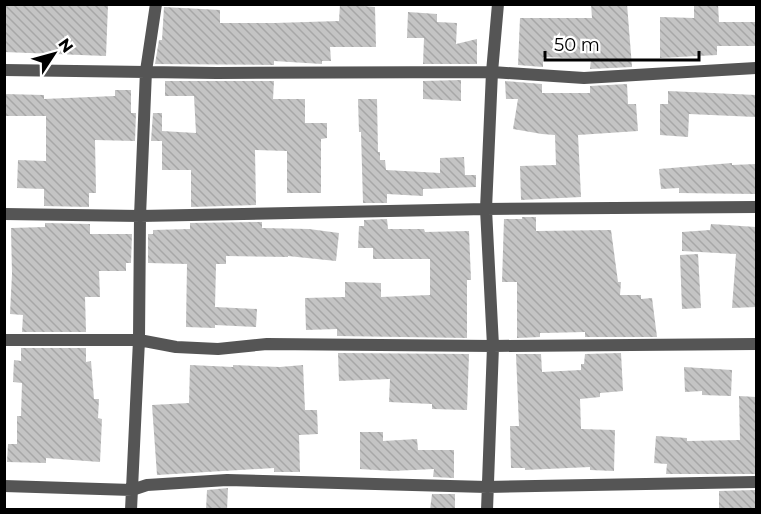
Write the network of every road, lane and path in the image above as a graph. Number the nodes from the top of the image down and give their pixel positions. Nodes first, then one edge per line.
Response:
1 (156, 4) edge
2 (498, 4) edge
3 (756, 68) edge
4 (4, 70) edge
5 (146, 71) junction
6 (492, 72) junction
7 (756, 207) edge
8 (486, 209) junction
9 (4, 214) edge
10 (140, 216) junction
11 (4, 340) edge
12 (140, 340) junction
13 (756, 344) edge
14 (492, 345) junction
15 (756, 482) edge
16 (4, 486) edge
17 (487, 487) junction
18 (132, 490) junction
19 (131, 510) edge
20 (487, 510) edge

1 - 5 street
2 - 6 street
3 - 6 street
4 - 5 street
5 - 6 street
5 - 10 street
6 - 8 street
7 - 8 street
8 - 10 street
8 - 14 street
9 - 10 street
10 - 12 street
11 - 12 street
12 - 14 street
12 - 18 street
13 - 14 street
14 - 17 street
15 - 17 street
16 - 18 street
17 - 18 street
17 - 20 street
18 - 19 street

